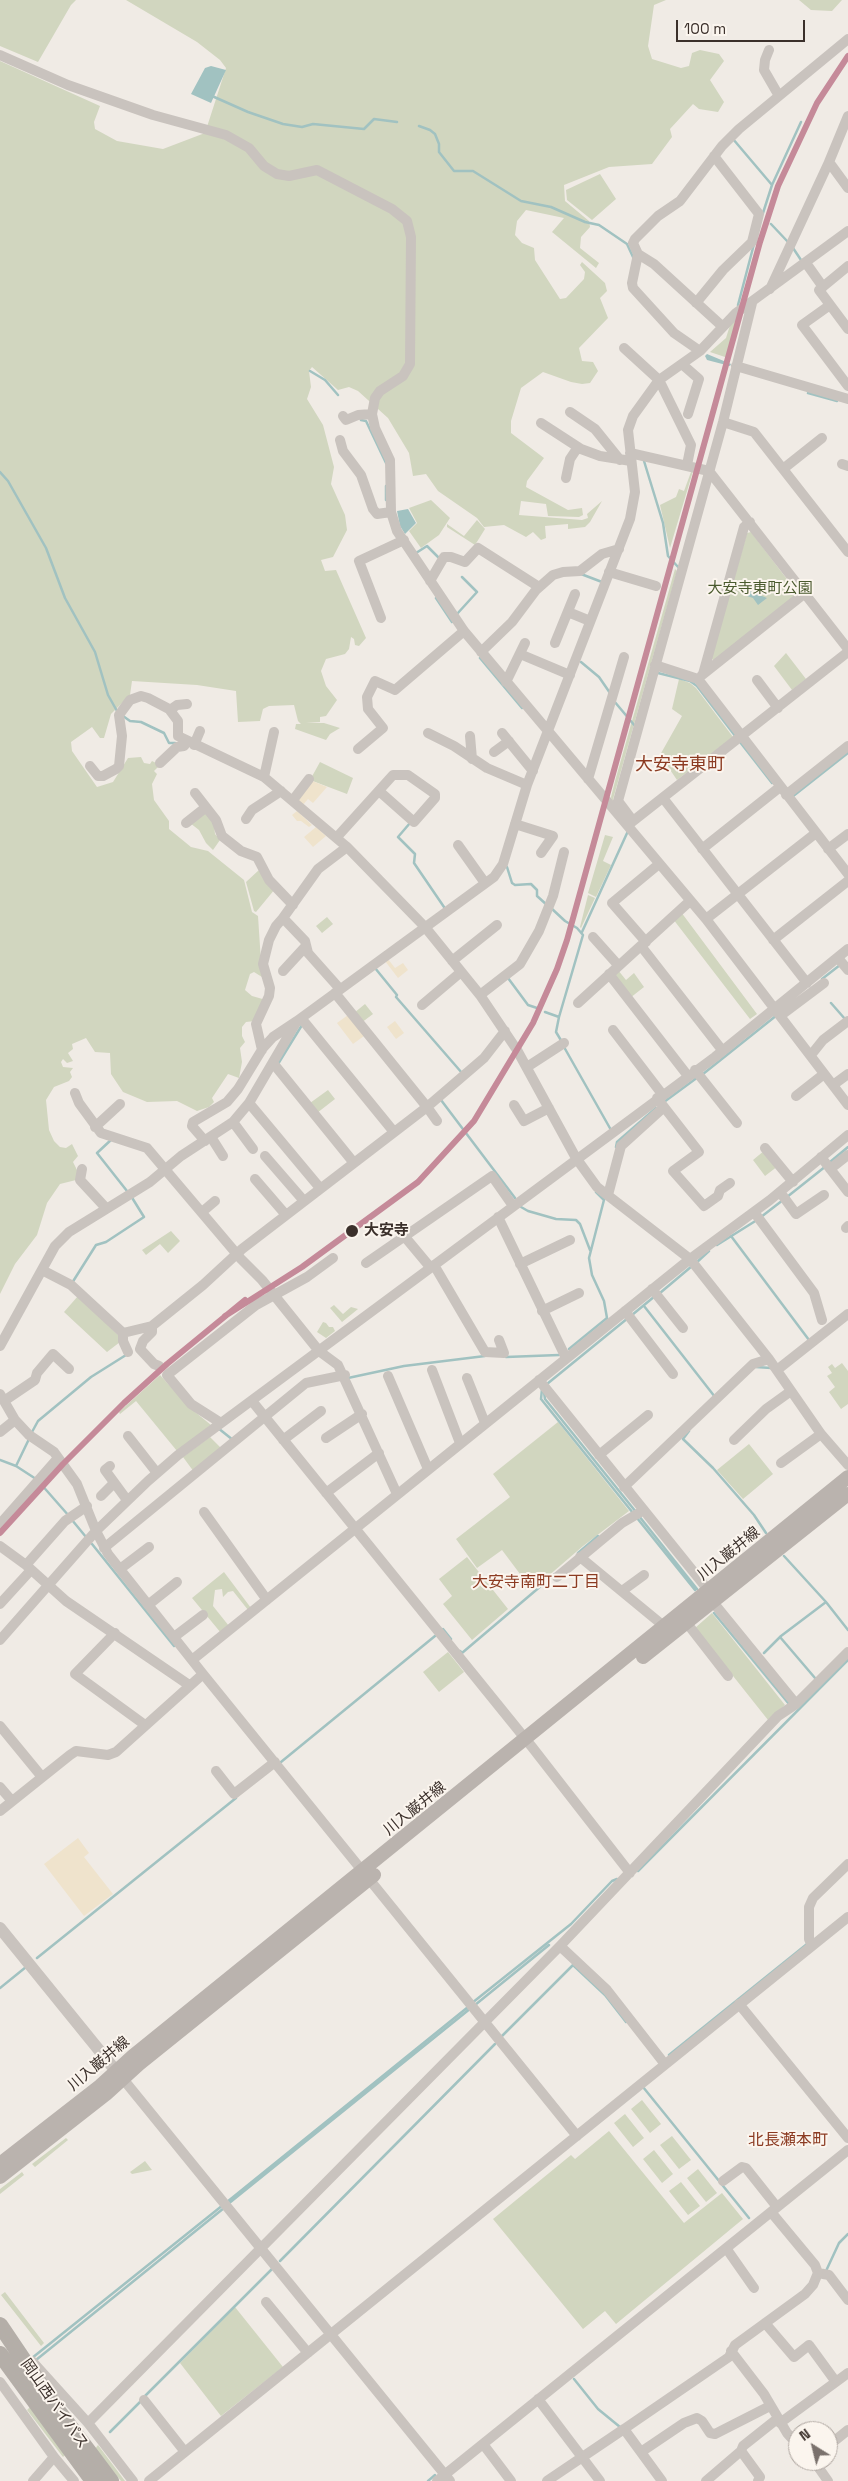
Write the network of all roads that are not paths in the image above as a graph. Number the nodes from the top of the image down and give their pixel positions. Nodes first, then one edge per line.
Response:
1 (848, 39) edge
2 (769, 50) dead end
3 (0, 55) edge
4 (780, 96) junction
5 (848, 116) edge
6 (714, 156) junction
7 (828, 162) junction
8 (848, 188) edge
9 (848, 231) edge
10 (638, 254) junction
11 (806, 263) junction
12 (848, 266) edge
13 (823, 287) junction
14 (770, 290) junction
15 (752, 302) junction
16 (696, 303) junction
17 (830, 305) junction
18 (723, 327) junction
19 (848, 329) edge
20 (624, 348) dead end
21 (700, 352) junction
22 (683, 364) junction
23 (736, 366) junction
24 (659, 380) junction
25 (848, 386) edge
26 (848, 399) edge
27 (570, 412) dead end
28 (372, 414) junction
29 (688, 414) dead end
30 (343, 416) dead end
31 (723, 422) junction
32 (541, 423) dead end
33 (822, 438) dead end
34 (340, 440) dead end
35 (578, 447) junction
36 (631, 457) junction
37 (620, 460) junction
38 (687, 466) junction
39 (783, 469) junction
40 (709, 470) junction
41 (566, 478) dead end
42 (391, 512) junction
43 (750, 522) junction
44 (404, 540) junction
45 (619, 549) junction
46 (848, 552) edge
47 (609, 572) junction
48 (430, 581) junction
49 (656, 586) dead end
50 (539, 587) junction
51 (805, 593) junction
52 (575, 594) dead end
53 (568, 612) junction
54 (381, 618) dead end
55 (590, 621) junction
56 (462, 632) junction
57 (526, 643) dead end
58 (555, 644) dead end
59 (848, 651) edge
60 (481, 652) junction
61 (520, 654) junction
62 (624, 657) dead end
63 (658, 666) junction
64 (570, 675) junction
65 (701, 676) junction
66 (757, 680) dead end
67 (506, 682) junction
68 (187, 704) dead end
69 (778, 708) junction
70 (170, 710) junction
71 (200, 731) dead end
72 (274, 732) dead end
73 (548, 732) junction
74 (428, 733) dead end
75 (470, 736) dead end
76 (739, 738) junction
77 (187, 744) junction
78 (848, 746) edge
79 (358, 749) dead end
80 (494, 752) dead end
81 (472, 759) junction
82 (160, 763) dead end
83 (90, 766) dead end
84 (533, 771) junction
85 (264, 778) junction
86 (588, 779) junction
87 (309, 780) dead end
88 (527, 785) junction
89 (279, 792) junction
90 (379, 792) junction
91 (195, 793) dead end
92 (783, 794) junction
93 (663, 798) junction
94 (293, 800) junction
95 (205, 808) junction
96 (246, 819) dead end
97 (186, 823) dead end
98 (630, 823) junction
99 (515, 824) junction
100 (848, 834) edge
101 (814, 835) junction
102 (337, 838) junction
103 (458, 845) dead end
104 (702, 848) junction
105 (344, 849) junction
106 (828, 849) junction
107 (564, 852) dead end
108 (541, 853) dead end
109 (658, 865) junction
110 (847, 879) edge
111 (485, 883) junction
112 (738, 894) junction
113 (689, 902) junction
114 (293, 905) junction
115 (284, 918) junction
116 (706, 919) junction
117 (498, 925) dead end
118 (423, 929) junction
119 (593, 937) dead end
120 (773, 940) junction
121 (643, 944) junction
122 (306, 946) junction
123 (848, 949) edge
124 (452, 961) junction
125 (843, 963) edge
126 (618, 966) junction
127 (283, 971) dead end
128 (460, 973) junction
129 (608, 974) junction
130 (807, 983) junction
131 (824, 983) dead end
132 (338, 993) junction
133 (480, 995) junction
134 (578, 1002) dead end
135 (422, 1005) dead end
136 (778, 1012) junction
137 (302, 1020) junction
138 (848, 1021) edge
139 (613, 1030) dead end
140 (503, 1033) junction
141 (563, 1044) dead end
142 (262, 1050) junction
143 (722, 1050) junction
144 (811, 1055) junction
145 (275, 1066) junction
146 (527, 1067) junction
147 (824, 1074) junction
148 (848, 1074) edge
149 (696, 1075) junction
150 (833, 1086) junction
151 (75, 1093) dead end
152 (796, 1096) dead end
153 (661, 1101) junction
154 (120, 1104) dead end
155 (251, 1105) junction
156 (514, 1105) dead end
157 (848, 1106) edge
158 (426, 1109) junction
159 (546, 1109) junction
160 (437, 1121) dead end
161 (234, 1124) junction
162 (737, 1124) dead end
163 (95, 1127) junction
164 (394, 1132) junction
165 (848, 1135) edge
166 (211, 1140) junction
167 (765, 1148) dead end
168 (253, 1149) dead end
169 (848, 1155) edge
170 (223, 1156) dead end
171 (265, 1156) dead end
172 (576, 1158) junction
173 (354, 1163) junction
174 (826, 1164) junction
175 (82, 1169) dead end
176 (165, 1169) junction
177 (255, 1179) dead end
178 (793, 1182) junction
179 (730, 1183) dead end
180 (320, 1188) junction
181 (848, 1192) edge
182 (605, 1193) junction
183 (824, 1194) dead end
184 (783, 1197) junction
185 (216, 1201) dead end
186 (304, 1201) junction
187 (512, 1206) junction
188 (106, 1208) junction
189 (202, 1212) junction
190 (286, 1215) junction
191 (757, 1216) junction
192 (498, 1217) junction
193 (405, 1237) junction
194 (570, 1240) dead end
195 (237, 1254) junction
196 (333, 1258) dead end
197 (366, 1263) dead end
198 (693, 1263) junction
199 (520, 1264) junction
200 (432, 1266) junction
201 (42, 1270) junction
202 (579, 1293) dead end
203 (655, 1293) junction
204 (272, 1296) junction
205 (542, 1311) junction
206 (848, 1314) edge
207 (628, 1315) junction
208 (822, 1320) dead end
209 (152, 1326) junction
210 (683, 1328) dead end
211 (123, 1333) junction
212 (499, 1340) dead end
213 (0, 1346) edge
214 (319, 1351) junction
215 (128, 1352) dead end
216 (566, 1358) junction
217 (159, 1366) dead end
218 (774, 1366) junction
219 (69, 1369) dead end
220 (432, 1370) dead end
221 (673, 1374) dead end
222 (388, 1376) dead end
223 (344, 1377) junction
224 (467, 1378) dead end
225 (543, 1385) junction
226 (791, 1391) junction
227 (2, 1398) edge
228 (252, 1401) junction
229 (320, 1411) dead end
230 (362, 1414) junction
231 (648, 1415) dead end
232 (265, 1417) junction
233 (15, 1420) junction
234 (485, 1423) junction
235 (218, 1425) junction
236 (0, 1432) edge
237 (821, 1434) junction
238 (128, 1436) dead end
239 (326, 1438) dead end
240 (283, 1440) junction
241 (734, 1440) dead end
242 (460, 1443) junction
243 (379, 1453) junction
244 (599, 1455) junction
245 (58, 1458) junction
246 (781, 1463) dead end
247 (848, 1465) edge
248 (110, 1466) dead end
249 (428, 1469) junction
250 (157, 1473) junction
251 (848, 1478) edge
252 (114, 1483) junction
253 (624, 1486) junction
254 (326, 1493) junction
255 (397, 1494) junction
256 (848, 1494) edge
257 (101, 1496) dead end
258 (127, 1500) junction
259 (87, 1506) junction
260 (204, 1512) dead end
261 (639, 1514) junction
262 (0, 1524) edge
263 (355, 1529) junction
264 (96, 1531) junction
265 (0, 1546) edge
266 (150, 1547) dead end
267 (104, 1548) junction
268 (580, 1556) junction
269 (29, 1567) junction
270 (120, 1569) junction
271 (644, 1575) dead end
272 (557, 1577) dead end
273 (177, 1582) dead end
274 (48, 1586) junction
275 (622, 1591) junction
276 (711, 1596) junction
277 (267, 1600) junction
278 (0, 1604) edge
279 (148, 1604) junction
280 (203, 1615) dead end
281 (686, 1622) junction
282 (665, 1627) junction
283 (115, 1633) junction
284 (174, 1637) junction
285 (0, 1640) edge
286 (848, 1652) edge
287 (192, 1660) junction
288 (202, 1674) junction
289 (728, 1676) dead end
290 (189, 1685) junction
291 (793, 1706) junction
292 (145, 1725) junction
293 (0, 1726) edge
294 (529, 1744) junction
295 (272, 1764) junction
296 (216, 1771) dead end
297 (42, 1778) junction
298 (0, 1787) edge
299 (12, 1802) junction
300 (0, 1811) edge
301 (848, 1864) edge
302 (630, 1873) junction
303 (367, 1875) junction
304 (848, 1917) edge
305 (0, 1928) edge
306 (810, 1942) junction
307 (560, 1946) junction
308 (739, 2004) junction
309 (485, 2023) junction
310 (664, 2063) junction
311 (120, 2075) junction
312 (577, 2136) junction
313 (848, 2138) edge
314 (848, 2150) edge
315 (0, 2164) edge
316 (0, 2177) edge
317 (722, 2181) dead end
318 (774, 2210) junction
319 (262, 2248) junction
320 (726, 2248) junction
321 (823, 2274) junction
322 (754, 2288) dead end
323 (848, 2300) edge
324 (266, 2302) dead end
325 (766, 2324) junction
326 (0, 2325) edge
327 (332, 2334) junction
328 (306, 2352) junction
329 (733, 2353) junction
330 (13, 2357) edge
331 (848, 2373) edge
332 (32, 2376) junction
333 (836, 2382) junction
334 (3, 2386) edge
335 (538, 2399) junction
336 (144, 2400) dead end
337 (770, 2406) junction
338 (779, 2421) junction
339 (88, 2424) junction
340 (624, 2429) junction
341 (848, 2430) edge
342 (788, 2432) edge
343 (838, 2438) edge
344 (483, 2444) junction
345 (184, 2450) junction
346 (641, 2452) junction
347 (741, 2452) junction
348 (582, 2457) junction
349 (54, 2458) junction
350 (444, 2479) edge
351 (33, 2481) edge
352 (74, 2481) edge
353 (93, 2481) edge
354 (111, 2481) edge
355 (132, 2481) edge
356 (149, 2481) edge
357 (511, 2481) edge
358 (547, 2481) edge
359 (600, 2481) edge
360 (662, 2481) edge
361 (706, 2481) edge
362 (758, 2481) edge

1 - 4 street
2 - 4 street
3 - 28 street
4 - 6 street
5 - 7 street
6 - 10 street
6 - 16 street
7 - 8 street
7 - 14 street
9 - 11 street
10 - 16 street
10 - 21 street
11 - 13 street
11 - 14 street
12 - 13 street
13 - 17 street
14 - 15 street
15 - 18 street
15 - 23 street
16 - 18 street
17 - 19 street
17 - 25 street
18 - 21 street
20 - 24 street
21 - 22 street
22 - 24 street
22 - 29 street
23 - 26 street
23 - 31 street
24 - 36 street
24 - 38 street
27 - 37 street
28 - 30 street
28 - 42 street
31 - 39 street
31 - 40 street
32 - 35 street
33 - 39 street
34 - 42 street
35 - 37 street
35 - 41 street
36 - 37 street
36 - 38 street
36 - 45 street
38 - 40 street
39 - 46 street
40 - 43 street
40 - 63 street
42 - 44 street
43 - 51 street
43 - 65 street
44 - 48 street
44 - 54 street
45 - 47 street
45 - 50 street
47 - 49 street
47 - 55 street
48 - 50 street
48 - 56 street
50 - 60 street
51 - 59 street
51 - 65 street
52 - 53 street
53 - 55 street
53 - 58 street
55 - 64 street
56 - 60 street
56 - 79 street
57 - 61 street
59 - 69 street
60 - 67 street
61 - 64 street
61 - 67 street
62 - 86 street
63 - 65 street
63 - 98 street
64 - 73 street
65 - 76 street
66 - 69 street
67 - 73 street
68 - 70 street
69 - 76 street
70 - 77 street
70 - 83 street
71 - 77 street
72 - 85 street
73 - 84 street
73 - 86 street
74 - 81 street
75 - 81 street
76 - 92 street
76 - 93 street
77 - 82 street
77 - 85 street
78 - 92 street
80 - 84 street
81 - 88 street
84 - 88 street
85 - 89 street
86 - 98 street
87 - 94 street
88 - 99 street
89 - 94 street
89 - 96 street
90 - 90 street
90 - 102 street
91 - 95 street
92 - 101 street
92 - 104 street
93 - 98 street
93 - 104 street
94 - 102 street
95 - 97 street
95 - 114 street
98 - 109 street
99 - 108 street
99 - 111 street
100 - 106 street
101 - 106 street
101 - 112 street
102 - 105 street
103 - 111 street
104 - 112 street
105 - 114 street
105 - 118 street
106 - 110 street
107 - 133 street
109 - 113 street
109 - 121 street
110 - 120 street
111 - 118 street
112 - 116 street
112 - 120 street
113 - 116 street
113 - 121 street
114 - 115 street
115 - 122 street
115 - 142 street
116 - 136 street
117 - 124 street
118 - 124 street
118 - 132 street
119 - 126 street
120 - 130 street
121 - 126 street
121 - 143 street
122 - 127 street
122 - 132 street
123 - 125 street
124 - 128 street
125 - 130 street
126 - 129 street
128 - 133 street
128 - 135 street
129 - 134 street
129 - 149 street
130 - 136 street
131 - 136 street
132 - 137 street
132 - 158 street
133 - 140 street
136 - 143 street
136 - 144 street
137 - 142 street
137 - 145 street
137 - 164 street
138 - 144 street
139 - 153 street
140 - 146 street
140 - 158 street
141 - 146 street
142 - 166 street
143 - 149 street
144 - 147 street
145 - 155 street
145 - 173 street
146 - 159 street
147 - 150 street
147 - 152 street
148 - 150 street
149 - 153 street
149 - 162 street
150 - 157 street
151 - 163 street
153 - 172 street
153 - 179 street
153 - 182 street
154 - 163 street
155 - 161 street
155 - 180 street
156 - 159 street
158 - 160 street
158 - 164 street
159 - 172 street
161 - 166 street
161 - 168 street
163 - 176 street
164 - 173 street
165 - 174 street
166 - 170 street
166 - 176 street
167 - 178 street
169 - 174 street
171 - 186 street
172 - 182 street
172 - 187 street
173 - 180 street
174 - 178 street
174 - 181 street
175 - 188 street
176 - 188 street
176 - 189 street
177 - 190 street
178 - 184 street
180 - 186 street
182 - 198 street
183 - 184 street
184 - 191 street
185 - 189 street
186 - 190 street
187 - 192 street
187 - 193 street
188 - 201 street
189 - 195 street
190 - 195 street
191 - 198 street
191 - 208 street
192 - 199 street
192 - 200 street
193 - 197 street
193 - 200 street
194 - 199 street
195 - 204 street
195 - 209 street
196 - 204 street
198 - 203 street
198 - 218 street
199 - 205 street
200 - 212 street
200 - 214 street
201 - 211 street
201 - 213 street
202 - 205 street
203 - 207 street
203 - 210 street
204 - 214 street
204 - 235 street
205 - 216 street
206 - 218 street
207 - 216 street
207 - 221 street
209 - 211 street
209 - 217 street
211 - 215 street
214 - 223 street
214 - 228 street
216 - 225 street
218 - 226 street
218 - 253 street
219 - 227 street
220 - 242 street
222 - 249 street
223 - 230 street
223 - 232 street
224 - 234 street
225 - 234 street
225 - 244 street
226 - 237 street
226 - 241 street
227 - 233 street
228 - 232 street
228 - 235 street
229 - 240 street
230 - 239 street
230 - 243 street
231 - 244 street
232 - 240 street
232 - 267 street
233 - 236 street
233 - 245 street
234 - 242 street
235 - 250 street
237 - 246 street
237 - 247 street
238 - 250 street
240 - 254 street
242 - 249 street
243 - 254 street
243 - 255 street
244 - 253 street
245 - 259 street
245 - 262 street
248 - 252 street
249 - 255 street
250 - 258 street
251 - 276 main road, 川入巌井線
252 - 257 street
252 - 258 street
253 - 261 street
254 - 263 street
255 - 263 street
256 - 276 main road, 川入巌井線
258 - 264 street
259 - 264 street
259 - 269 street
260 - 277 street
261 - 268 street
261 - 276 street
263 - 277 street
263 - 294 street
264 - 267 street
264 - 274 street
265 - 269 street
266 - 270 street
267 - 270 street
268 - 272 street
268 - 275 street
269 - 274 street
269 - 278 street
270 - 279 street
271 - 275 street
273 - 279 street
274 - 283 street
274 - 285 street
275 - 282 street
276 - 281 main road, 川入巌井線
276 - 282 main road, 川入巌井線
276 - 291 street
277 - 287 street
279 - 284 street
280 - 284 street
281 - 289 street
281 - 294 main road, 川入巌井線
282 - 294 main road, 川入巌井線
283 - 290 street
283 - 292 street
284 - 287 street
286 - 291 street
287 - 288 street
288 - 290 street
288 - 295 street
290 - 292 street
291 - 302 street
292 - 297 street
293 - 297 street
294 - 302 street
294 - 303 main road, 川入巌井線
295 - 296 street
295 - 303 street
297 - 299 street
298 - 299 street
299 - 300 street
301 - 306 street
302 - 307 street
303 - 309 street
303 - 311 main road, 川入巌井線
304 - 306 street
305 - 311 street
306 - 308 street
307 - 309 street
307 - 310 street
308 - 310 street
308 - 313 street
309 - 312 street
309 - 319 street
310 - 312 street
311 - 315 main road, 川入巌井線
311 - 316 main road, 川入巌井線
311 - 319 street
312 - 327 street
314 - 318 street
317 - 318 street
318 - 320 street
318 - 321 street
319 - 327 street
319 - 339 street
320 - 322 street
320 - 335 street
321 - 323 street
321 - 325 street
324 - 328 street
325 - 329 street
325 - 333 street
326 - 330 highway, 岡山西バイパス
327 - 328 street
327 - 350 street
328 - 345 street
329 - 337 street
329 - 340 street
330 - 332 highway, 岡山西バイパス
331 - 333 street
332 - 339 street
332 - 353 highway, 岡山西バイパス
332 - 354 highway, 岡山西バイパス
333 - 338 street
334 - 349 street
335 - 344 street
335 - 348 street
336 - 345 street
337 - 338 street
337 - 346 street
338 - 342 street
338 - 347 street
339 - 355 street
340 - 346 street
340 - 348 street
341 - 343 street
344 - 350 street
344 - 357 street
345 - 356 street
346 - 360 street
347 - 361 street
347 - 362 street
348 - 358 street
348 - 359 street
349 - 351 street
349 - 352 street

